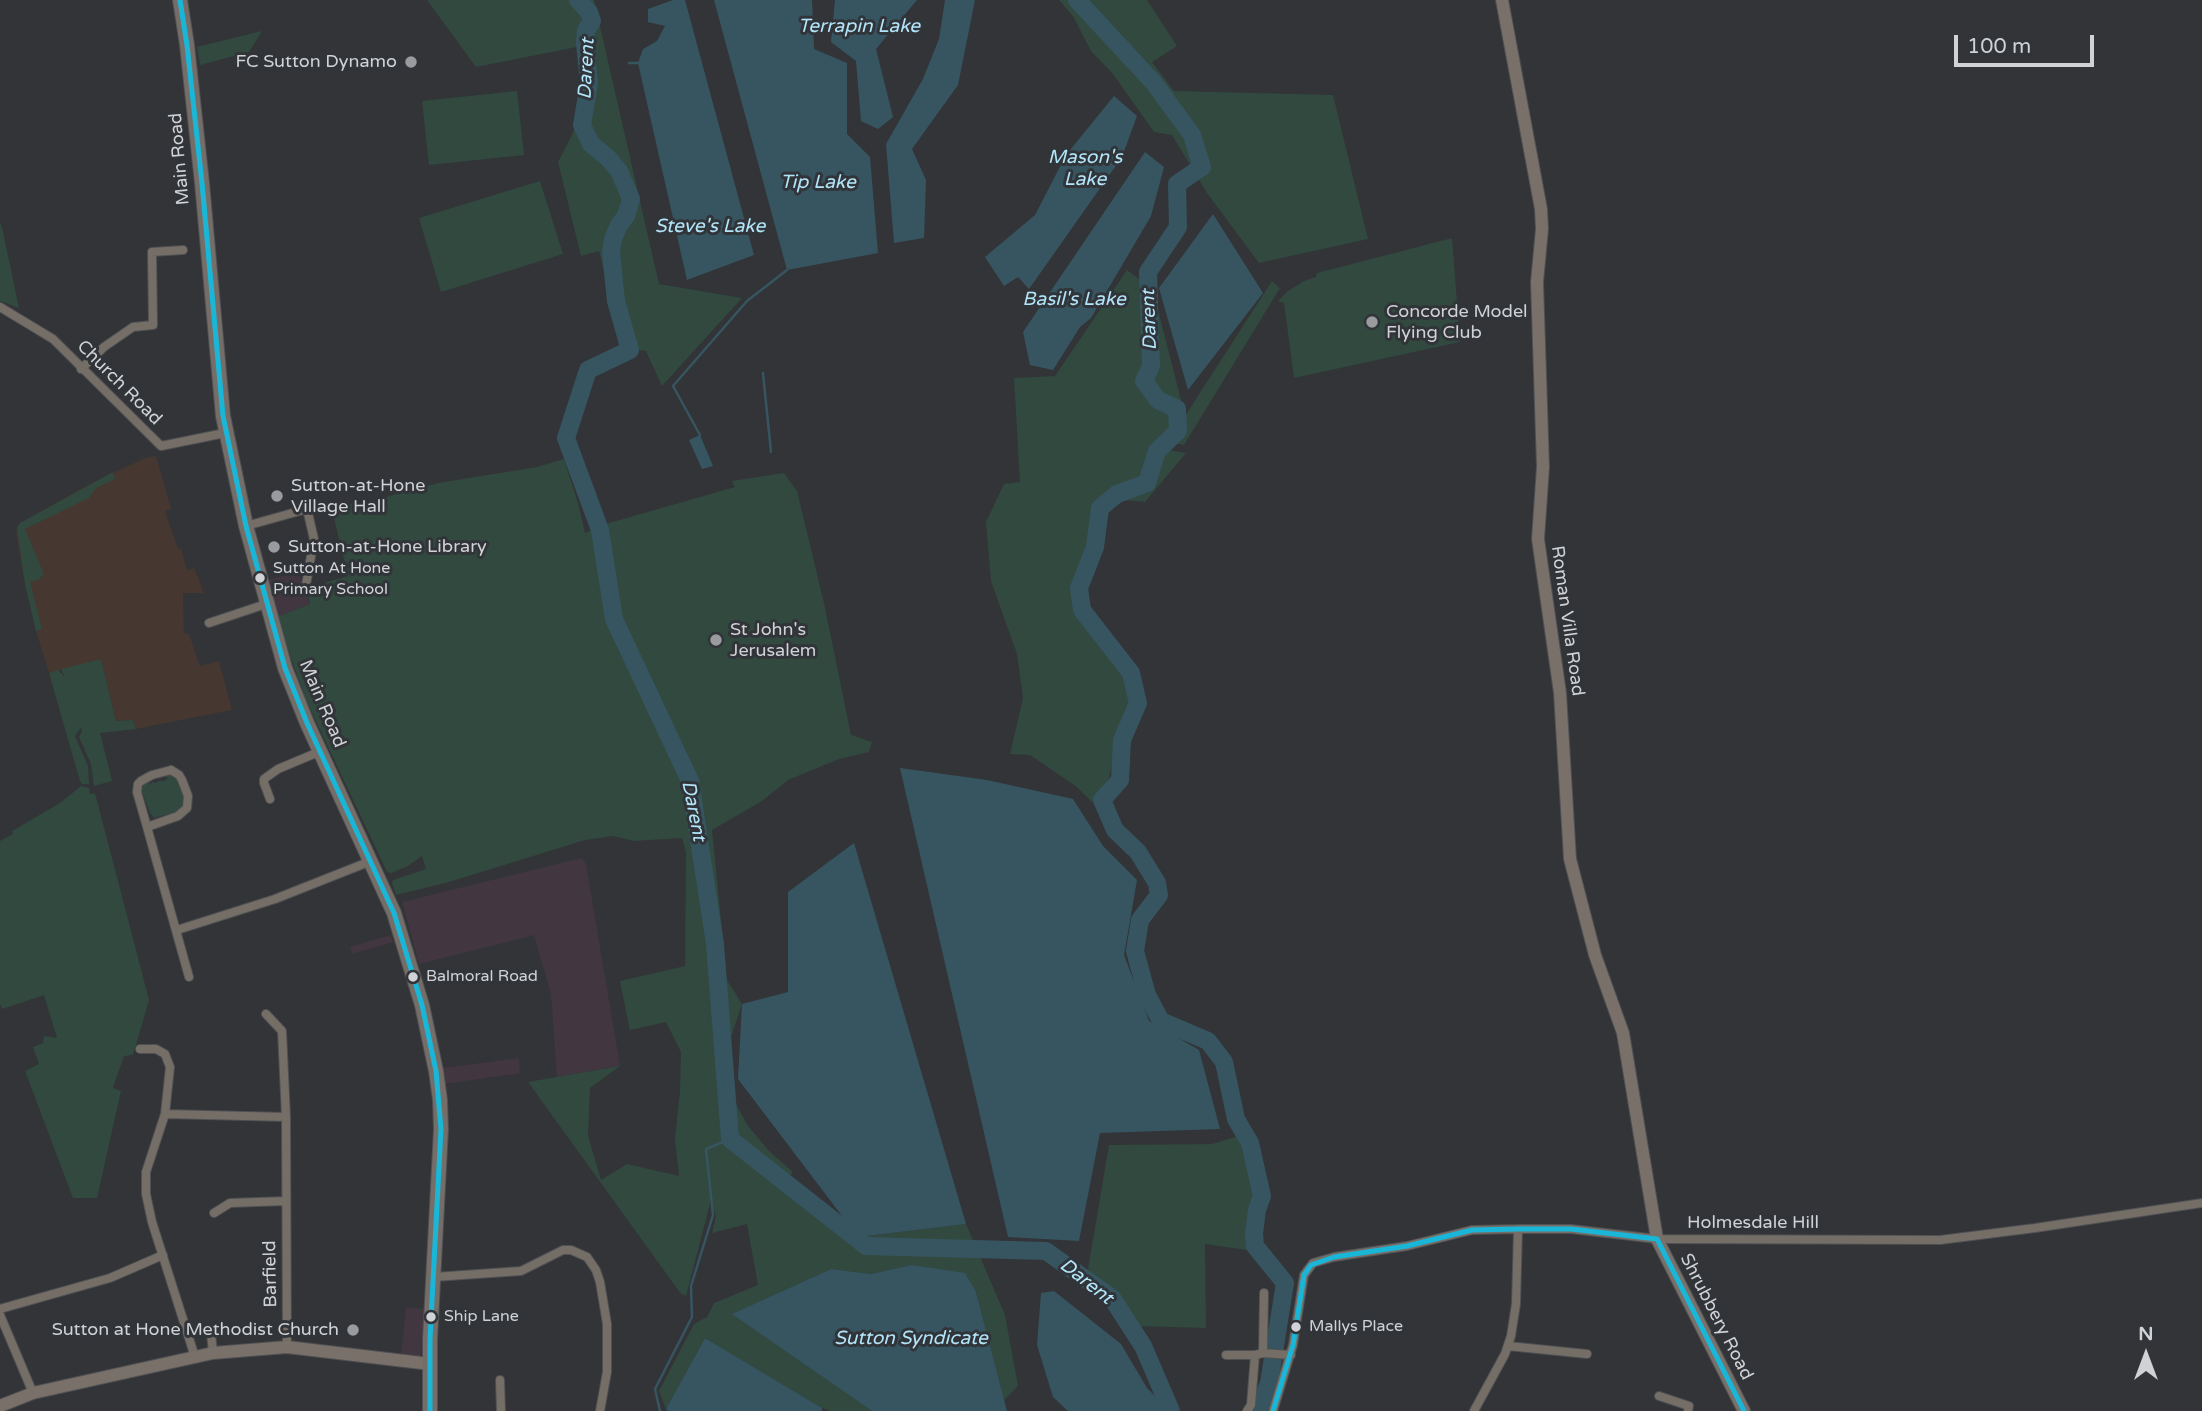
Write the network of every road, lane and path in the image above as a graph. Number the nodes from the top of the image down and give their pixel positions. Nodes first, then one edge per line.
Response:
1 (180, 0) edge
2 (1502, 0) edge
3 (183, 250) dead end
4 (0, 307) edge
5 (81, 369) junction
6 (225, 433) junction
7 (321, 505) dead end
8 (307, 509) junction
9 (246, 526) junction
10 (306, 585) dead end
11 (267, 604) junction
12 (209, 623) dead end
13 (321, 751) junction
14 (270, 799) dead end
15 (148, 827) junction
16 (372, 861) junction
17 (177, 930) junction
18 (189, 977) dead end
19 (266, 1014) dead end
20 (140, 1049) dead end
21 (165, 1114) junction
22 (286, 1118) junction
23 (286, 1201) junction
24 (2202, 1203) edge
25 (214, 1213) dead end
26 (1518, 1229) junction
27 (1657, 1239) junction
28 (163, 1255) junction
29 (434, 1277) junction
30 (1264, 1293) dead end
31 (0, 1309) edge
32 (0, 1315) edge
33 (211, 1333) dead end
34 (1508, 1346) junction
35 (287, 1348) junction
36 (214, 1353) junction
37 (1263, 1354) junction
38 (1587, 1354) dead end
39 (1226, 1355) dead end
40 (1287, 1355) junction
41 (195, 1357) junction
42 (430, 1364) junction
43 (500, 1380) dead end
44 (33, 1393) junction
45 (1659, 1396) dead end
46 (0, 1406) edge
47 (430, 1411) edge
48 (501, 1411) edge
49 (600, 1411) edge
50 (1247, 1411) edge
51 (1273, 1411) edge
52 (1475, 1411) edge
53 (1688, 1411) edge
54 (1744, 1411) edge

1 - 6 main road, Main Road
2 - 27 street, Roman Villa Road
3 - 5 street
4 - 5 street, Church Road
5 - 6 street, Church Road
6 - 9 main road, Main Road
7 - 8 street
8 - 9 street
8 - 10 street
9 - 11 main road, Main Road
11 - 12 street
11 - 13 main road, Main Road
13 - 14 street
13 - 16 main road, Main Road
15 - 15 street
15 - 17 street
16 - 17 street
16 - 29 main road, Main Road
17 - 18 street
19 - 22 street, Barfield
20 - 21 street
21 - 22 street
21 - 28 street
22 - 23 street, Barfield
23 - 25 street
23 - 35 street, Barfield
24 - 27 street, Holmesdale Hill
26 - 27 street, Holmesdale Hill
26 - 34 street
26 - 40 street, Holmesdale Hill
27 - 54 street, Shrubbery Road
28 - 31 street
28 - 41 street
29 - 42 main road, Main Road
29 - 49 street
30 - 37 street
32 - 44 street
33 - 36 street
34 - 38 street
34 - 52 street
35 - 36 street
35 - 42 street
36 - 41 street
37 - 39 street
37 - 40 street
37 - 50 street
40 - 51 street
41 - 44 street
42 - 47 main road, Main Road
43 - 48 street
44 - 46 street
45 - 53 street

